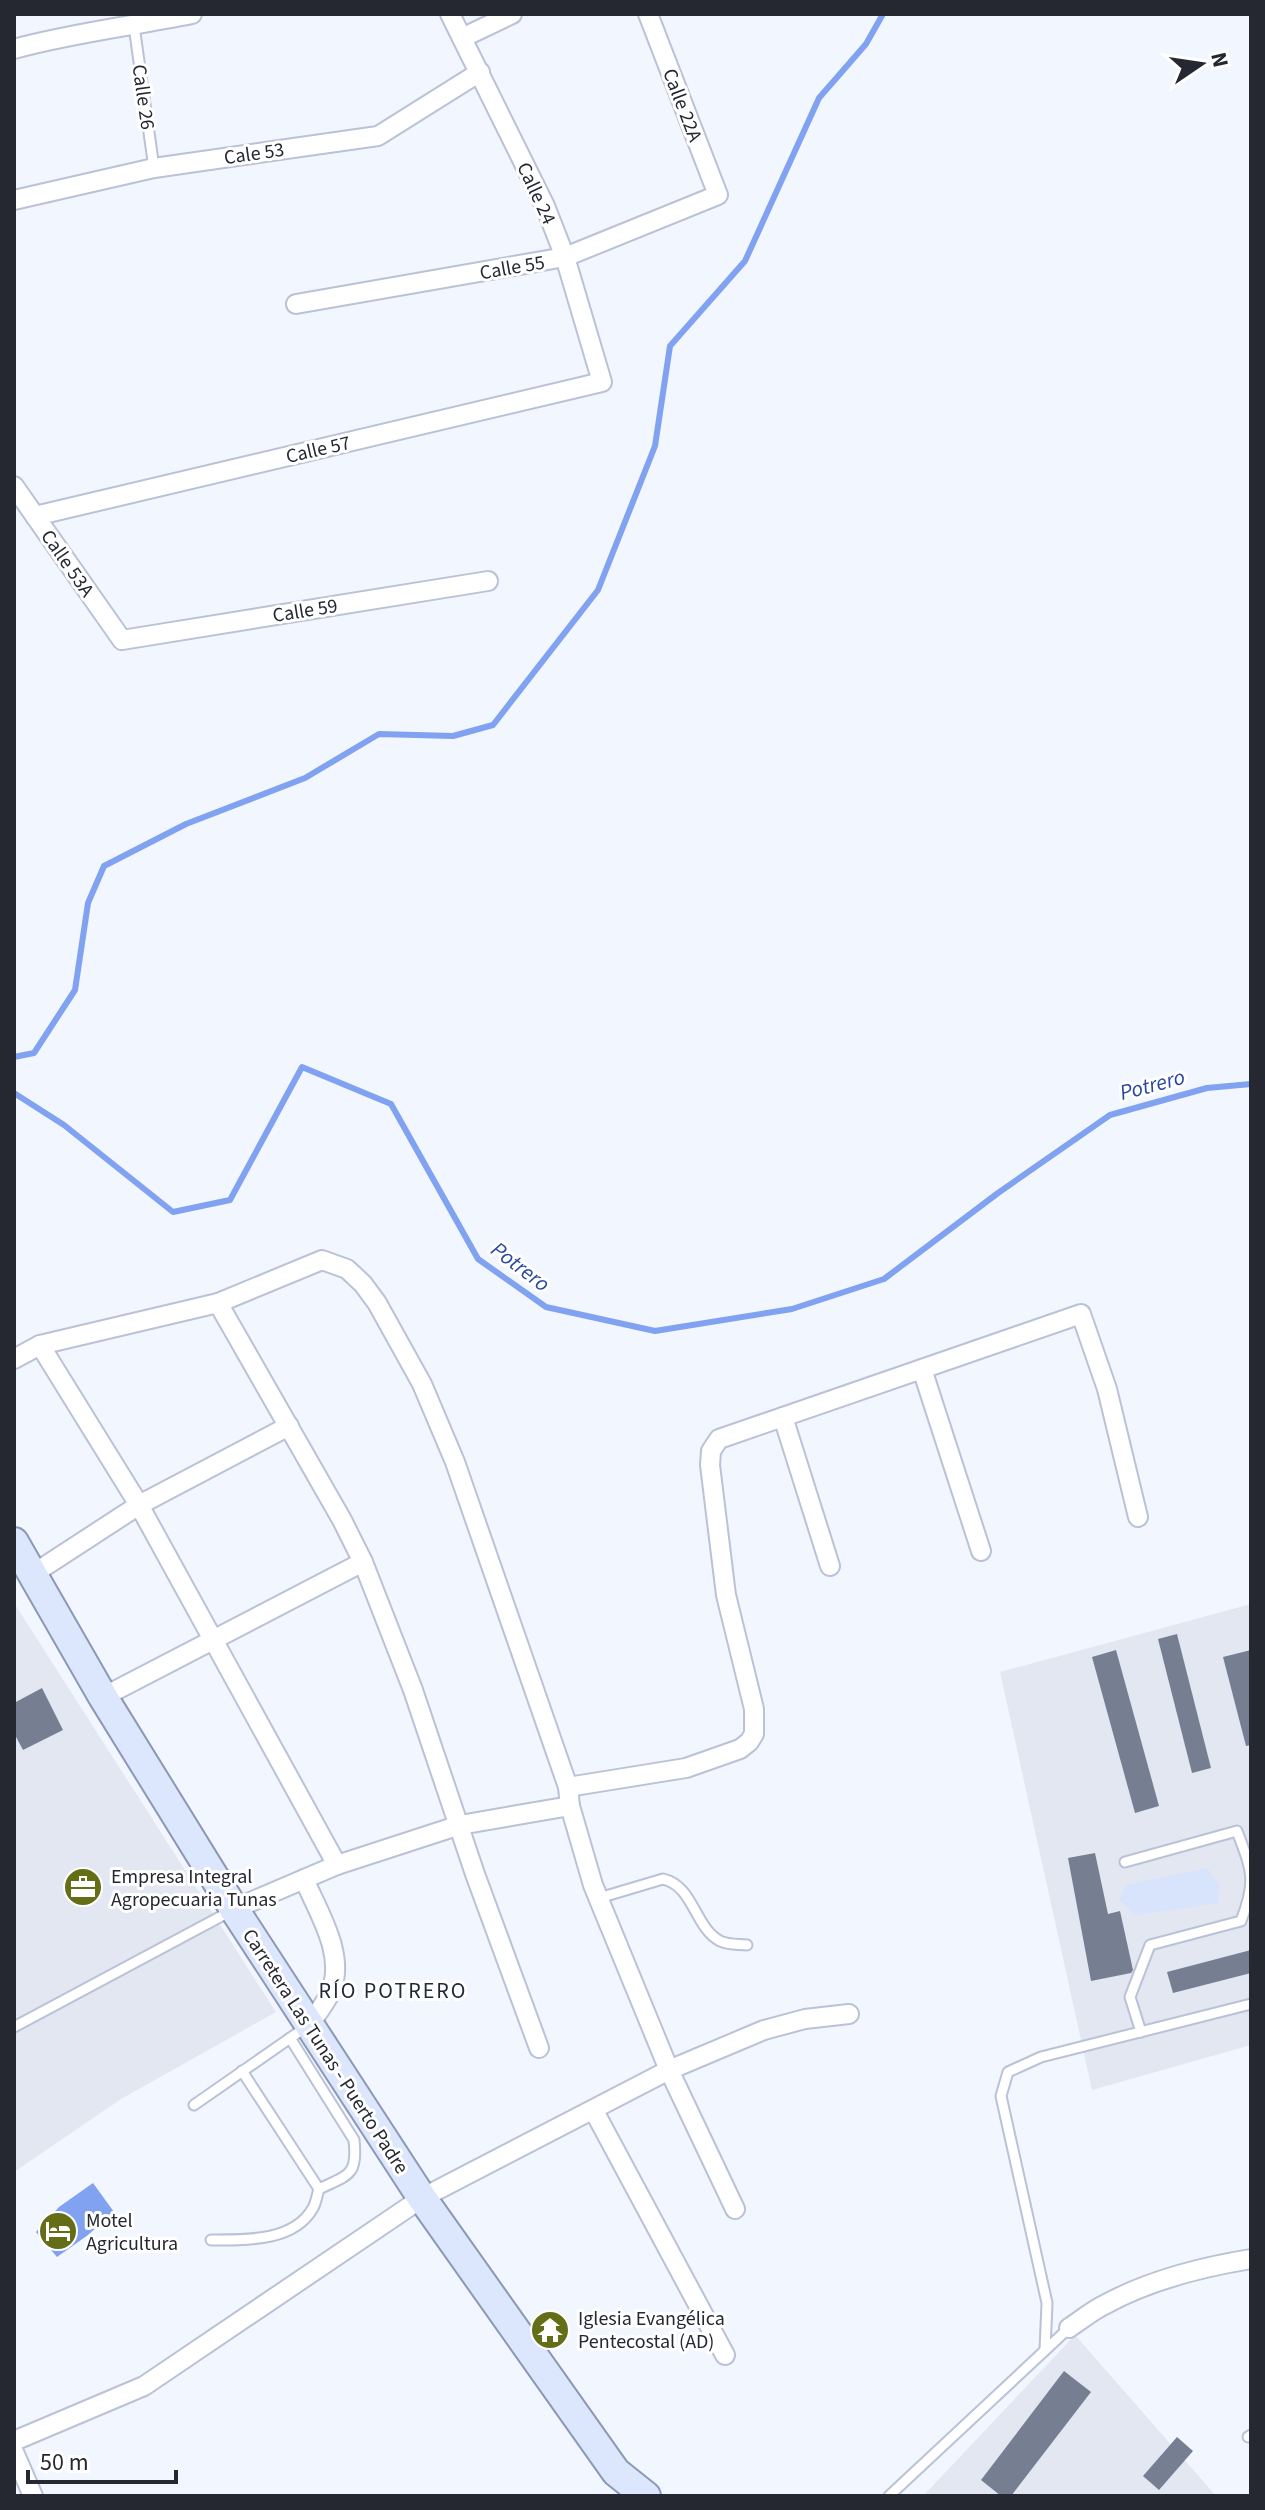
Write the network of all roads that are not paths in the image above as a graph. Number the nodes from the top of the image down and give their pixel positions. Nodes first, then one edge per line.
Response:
1 (192, 14) edge
2 (450, 14) edge
3 (512, 14) edge
4 (648, 14) edge
5 (164, 17) edge
6 (134, 26) junction
7 (462, 38) junction
8 (14, 49) edge
9 (480, 72) junction
10 (154, 168) junction
11 (718, 195) joint
12 (14, 200) edge
13 (565, 257) junction
14 (296, 304) dead end
15 (602, 382) joint
16 (14, 486) edge
17 (35, 516) junction
18 (488, 581) dead end
19 (122, 640) joint
20 (218, 1303) junction
21 (40, 1345) junction
22 (14, 1359) edge
23 (922, 1369) junction
24 (783, 1417) junction
25 (289, 1426) junction
26 (139, 1505) junction
27 (1138, 1517) dead end
28 (14, 1542) edge
29 (981, 1551) dead end
30 (363, 1562) junction
31 (830, 1566) dead end
32 (33, 1574) junction
33 (211, 1640) junction
34 (103, 1697) junction
35 (569, 1797) junction
36 (460, 1825) junction
37 (1125, 1862) dead end
38 (337, 1865) junction
39 (304, 1879) junction
40 (599, 1898) junction
41 (234, 1909) junction
42 (747, 1945) dead end
43 (1251, 2004) edge
44 (849, 2014) dead end
45 (14, 2027) edge
46 (300, 2031) junction
47 (1141, 2032) junction
48 (539, 2048) dead end
49 (669, 2070) junction
50 (242, 2071) junction
51 (194, 2105) dead end
52 (594, 2111) junction
53 (319, 2189) junction
54 (422, 2198) junction
55 (735, 2209) dead end
56 (211, 2240) dead end
57 (1251, 2259) edge
58 (1069, 2328) joint
59 (1045, 2350) junction
60 (725, 2355) dead end
61 (14, 2441) edge
62 (14, 2452) edge
63 (33, 2496) edge
64 (646, 2496) edge
65 (889, 2496) edge

1 - 5 street
2 - 7 street, Calle 24
3 - 7 street
4 - 11 street, Calle 22A
5 - 6 street
6 - 8 street
6 - 10 lane, Calle 26
7 - 9 street, Calle 24
9 - 10 street, Cale 53
9 - 13 street, Calle 24
10 - 12 street, Cale 53
11 - 13 street, Calle 55
13 - 14 street, Calle 55
13 - 15 street, Calle 24
15 - 17 street, Calle 57
16 - 17 street, Calle 53A
17 - 19 street, Calle 53A
18 - 19 street, Calle 59
20 - 21 street
20 - 25 street
20 - 35 street
21 - 22 street
21 - 26 street
23 - 24 street
23 - 27 street
23 - 29 street
24 - 31 street
24 - 35 street
25 - 26 street
25 - 30 street
26 - 32 street
26 - 33 street
28 - 32 main road, Carretera Las Tunas - Puerto Padre
30 - 33 street
30 - 36 street
32 - 34 main road, Carretera Las Tunas - Puerto Padre
33 - 34 street
33 - 38 street
34 - 41 main road, Carretera Las Tunas - Puerto Padre
35 - 36 street
35 - 40 street
36 - 38 street
36 - 48 street
37 - 47 lane
38 - 39 street
39 - 41 street
39 - 46 street
40 - 42 lane
40 - 49 street
41 - 45 lane
41 - 46 main road, Carretera Las Tunas - Puerto Padre
43 - 47 lane
44 - 49 street
46 - 50 lane
46 - 53 lane
46 - 54 main road, Carretera Las Tunas - Puerto Padre
47 - 59 lane
49 - 52 street
49 - 55 street
50 - 51 lane
50 - 53 lane
52 - 54 street
52 - 60 street
53 - 56 lane
54 - 61 street
54 - 64 main road, Carretera Las Tunas - Puerto Padre
57 - 58 street
58 - 59 lane
59 - 65 lane
62 - 63 street

